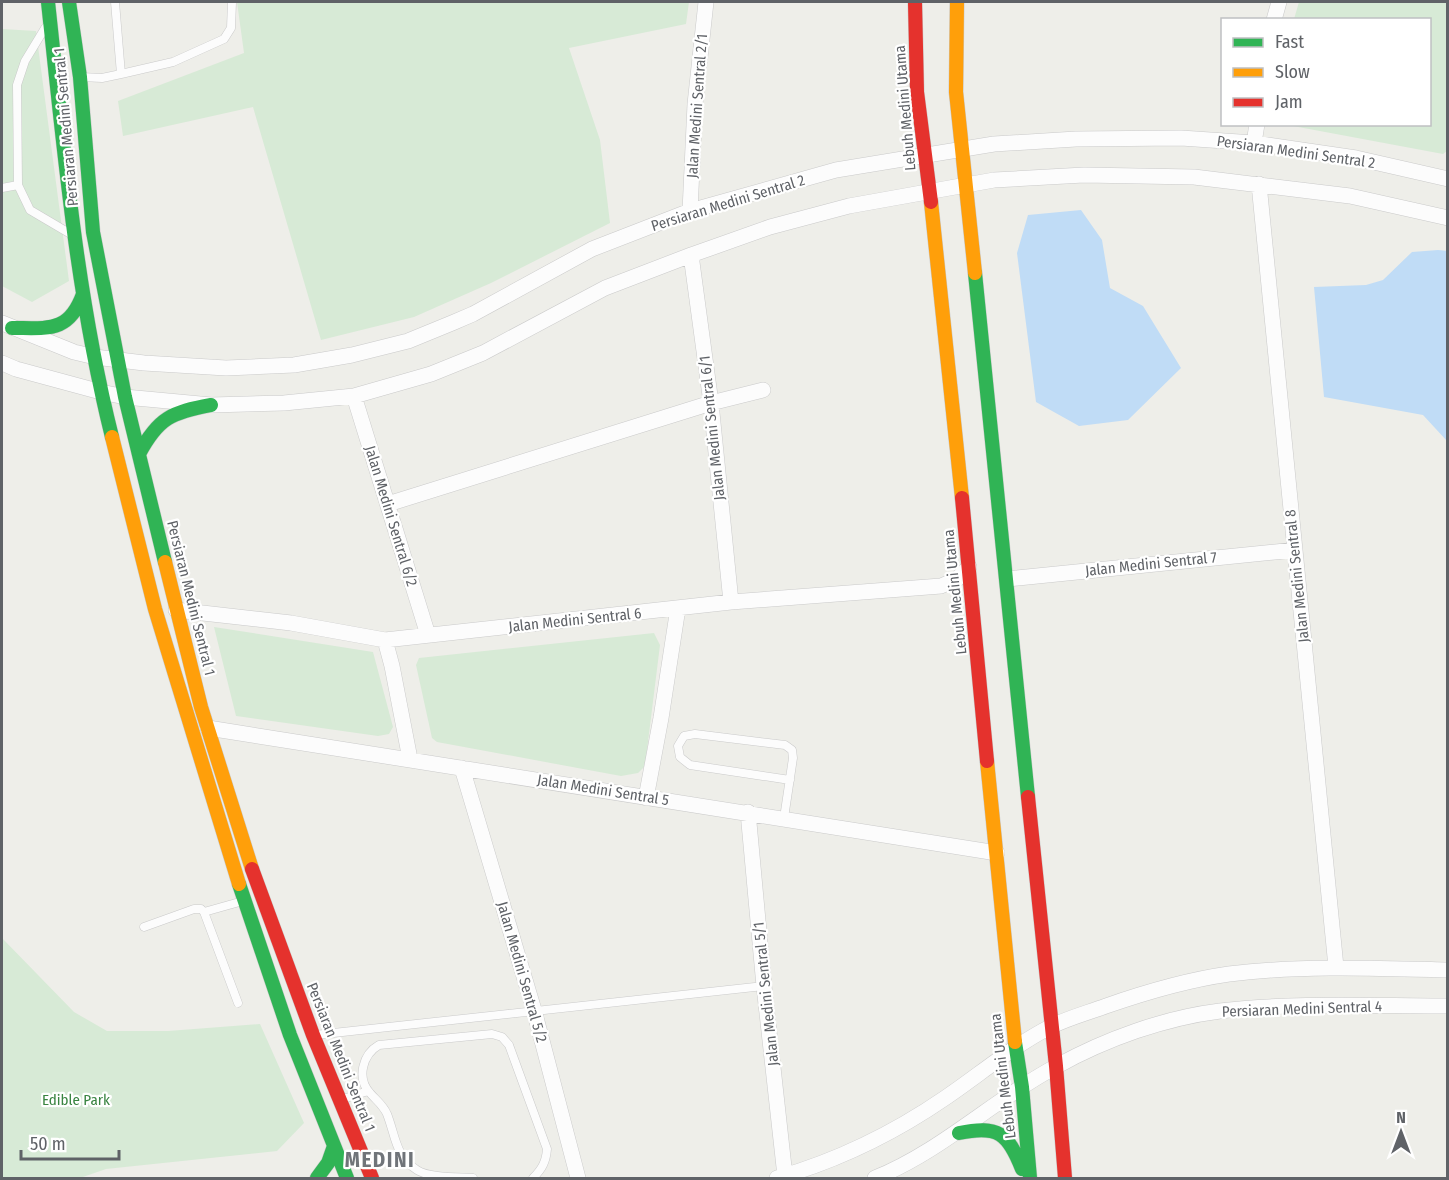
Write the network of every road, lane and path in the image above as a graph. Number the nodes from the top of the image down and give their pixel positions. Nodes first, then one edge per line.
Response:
1 (48, 2) edge
2 (69, 2) edge
3 (115, 2) edge
4 (232, 2) edge
5 (706, 2) edge
6 (915, 2) edge
7 (957, 2) edge
8 (1279, 2) edge
9 (1275, 18) edge
10 (49, 22) junction
11 (121, 74) junction
12 (80, 77) junction
13 (1257, 126) edge
14 (1254, 143) junction
15 (963, 150) junction
16 (926, 155) junction
17 (1445, 176) edge
18 (18, 184) junction
19 (1258, 184) junction
20 (966, 185) junction
21 (2, 188) edge
22 (930, 191) junction
23 (690, 211) junction
24 (1448, 218) edge
25 (72, 235) junction
26 (691, 255) junction
27 (82, 294) junction
28 (7, 326) edge
29 (95, 357) junction
30 (118, 360) junction
31 (2, 363) edge
32 (763, 390) dead end
33 (100, 392) junction
34 (354, 396) junction
35 (125, 397) junction
36 (711, 403) junction
37 (211, 405) junction
38 (139, 454) junction
39 (388, 504) junction
40 (1295, 550) junction
41 (969, 567) junction
42 (1007, 579) junction
43 (731, 603) junction
44 (678, 608) junction
45 (176, 610) junction
46 (428, 635) junction
47 (385, 640) junction
48 (208, 728) junction
49 (410, 759) junction
50 (462, 768) junction
51 (790, 780) junction
52 (646, 798) junction
53 (748, 812) junction
54 (784, 818) junction
55 (997, 853) junction
56 (245, 901) junction
57 (204, 912) junction
58 (144, 927) dead end
59 (1336, 967) junction
60 (1448, 970) edge
61 (764, 986) junction
62 (238, 1002) dead end
63 (1448, 1006) edge
64 (534, 1010) junction
65 (1050, 1027) junction
66 (313, 1035) junction
67 (1015, 1049) junction
68 (1056, 1066) junction
69 (1023, 1087) junction
70 (368, 1091) junction
71 (339, 1100) junction
72 (958, 1132) junction
73 (334, 1146) junction
74 (781, 1177) edge
75 (317, 1179) edge
76 (347, 1179) edge
77 (372, 1179) edge
78 (472, 1179) edge
79 (533, 1179) edge
80 (578, 1179) edge
81 (875, 1179) edge
82 (1028, 1179) edge
83 (1065, 1179) edge

1 - 10 street, Persiaran Medini Sentral 1
2 - 12 street, Persiaran Medini Sentral 1
3 - 11 lane
4 - 11 lane
5 - 23 street, Jalan Medini Sentral 2/1
6 - 16 street, Lebuh Medini Utama
7 - 15 street
8 - 9 street
10 - 18 lane
10 - 25 street, Persiaran Medini Sentral 1
11 - 12 lane
12 - 30 street, Persiaran Medini Sentral 1
13 - 14 street
14 - 15 street, Persiaran Medini Sentral 2
14 - 17 street, Persiaran Medini Sentral 2
15 - 16 street, Persiaran Medini Sentral 2
15 - 20 street
16 - 22 street, Lebuh Medini Utama
16 - 23 street, Persiaran Medini Sentral 2
18 - 21 lane
18 - 25 lane
19 - 20 street
19 - 24 street
19 - 40 street, Jalan Medini Sentral 8
20 - 22 street
20 - 42 street
22 - 26 street
22 - 41 street, Lebuh Medini Utama
23 - 30 street, Persiaran Medini Sentral 2
25 - 27 street, Persiaran Medini Sentral 1
26 - 34 street
26 - 36 street, Jalan Medini Sentral 6/1
27 - 28 street
27 - 29 street, Persiaran Medini Sentral 1
28 - 29 street, Persiaran Medini Sentral 2
29 - 30 street, Persiaran Medini Sentral 2
29 - 33 street, Persiaran Medini Sentral 1
30 - 35 street, Persiaran Medini Sentral 1
31 - 33 street
32 - 36 street
33 - 35 street
33 - 56 street, Persiaran Medini Sentral 1
34 - 37 street
34 - 39 street, Jalan Medini Sentral 6/2
35 - 37 street
35 - 38 street, Persiaran Medini Sentral 1
36 - 39 street
36 - 43 street, Jalan Medini Sentral 6/1
37 - 38 street
38 - 45 street, Persiaran Medini Sentral 1
39 - 46 street, Jalan Medini Sentral 6/2
40 - 42 street, Jalan Medini Sentral 7
40 - 59 street, Jalan Medini Sentral 8
41 - 43 street, Jalan Medini Sentral 6
41 - 55 street, Lebuh Medini Utama
42 - 65 street
43 - 44 street, Jalan Medini Sentral 6
44 - 46 street, Jalan Medini Sentral 6
44 - 52 street
45 - 47 street, Jalan Medini Sentral 6
45 - 48 street, Persiaran Medini Sentral 1
46 - 47 street, Jalan Medini Sentral 6
47 - 49 street
48 - 49 street, Jalan Medini Sentral 5
48 - 66 street, Persiaran Medini Sentral 1
49 - 50 street, Jalan Medini Sentral 5
50 - 52 street, Jalan Medini Sentral 5
50 - 64 street, Jalan Medini Sentral 5/2
51 - 51 lane
51 - 54 lane
52 - 53 street, Jalan Medini Sentral 5
53 - 54 street, Jalan Medini Sentral 5
53 - 61 street, Jalan Medini Sentral 5/1
54 - 55 street, Jalan Medini Sentral 5
55 - 67 street, Lebuh Medini Utama
56 - 57 lane
56 - 73 street, Persiaran Medini Sentral 1
57 - 58 lane
57 - 62 lane
59 - 60 street
59 - 65 street
61 - 64 lane
61 - 74 street, Jalan Medini Sentral 5/1
63 - 68 street, Persiaran Medini Sentral 4
64 - 66 lane
64 - 80 street, Jalan Medini Sentral 5/2
65 - 67 street
65 - 68 street
66 - 71 street, Persiaran Medini Sentral 1
67 - 69 street, Lebuh Medini Utama
67 - 74 street
68 - 69 street, Persiaran Medini Sentral 4
68 - 83 street
69 - 72 street, Persiaran Medini Sentral 4
69 - 82 street, Lebuh Medini Utama
70 - 71 lane
70 - 78 lane
70 - 79 lane
71 - 77 street, Persiaran Medini Sentral 1
72 - 81 street, Persiaran Medini Sentral 4
72 - 82 street
73 - 75 street
73 - 76 street, Persiaran Medini Sentral 1

